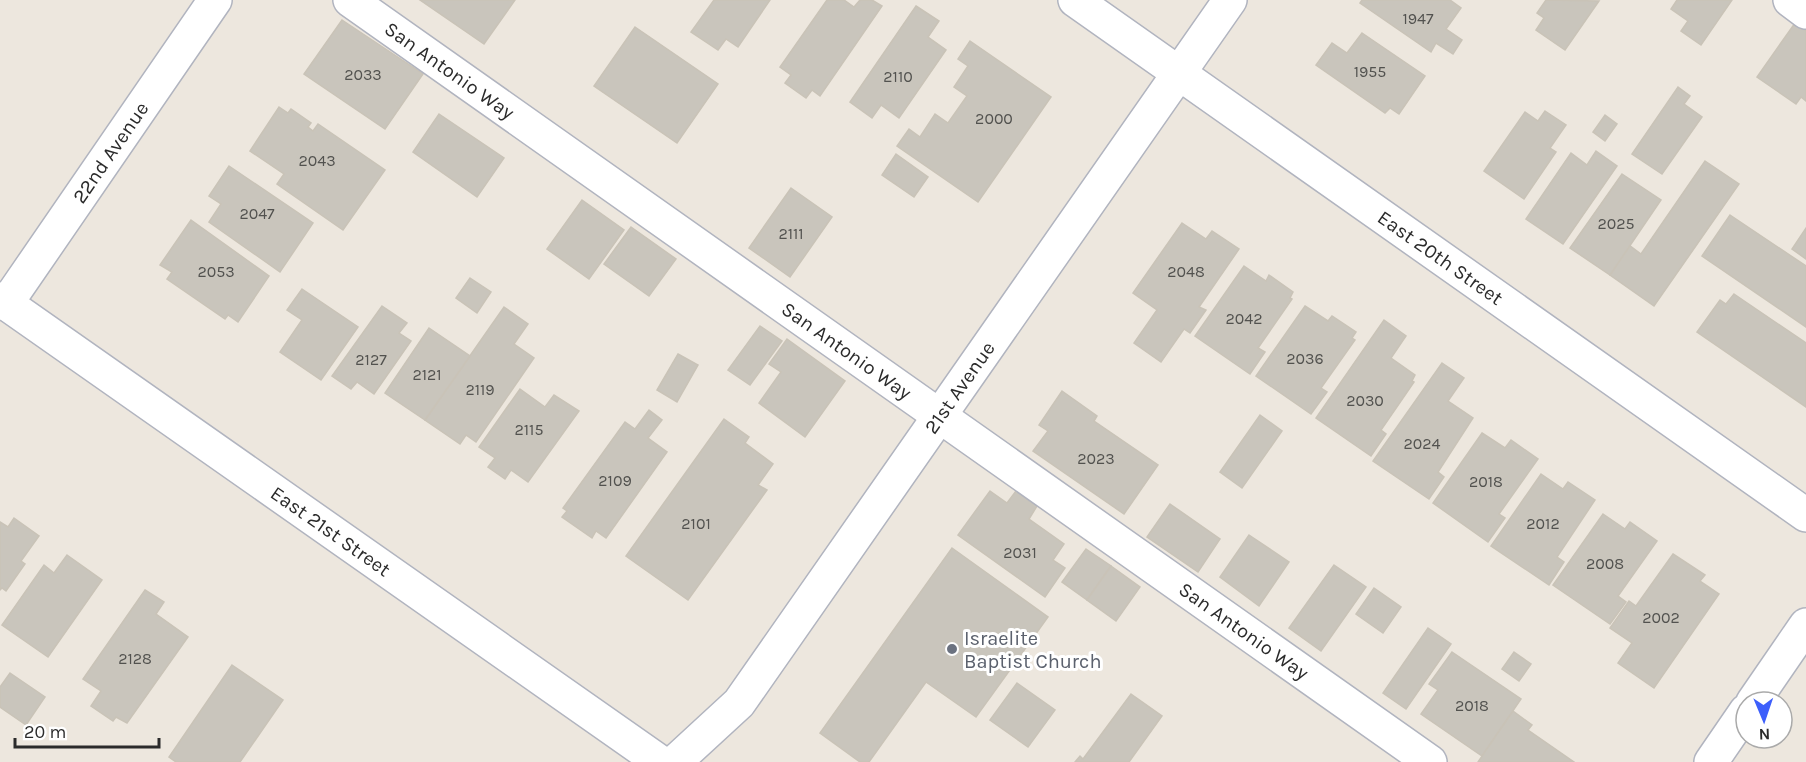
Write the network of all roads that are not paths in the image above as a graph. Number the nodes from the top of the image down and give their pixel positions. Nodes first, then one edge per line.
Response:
1 (216, 0) edge
2 (351, 0) edge
3 (1075, 0) edge
4 (1230, 0) edge
5 (1790, 0) edge
6 (1806, 12) edge
7 (1179, 74) junction
8 (3, 301) edge
9 (940, 415) junction
10 (1806, 515) edge
11 (1806, 625) edge
12 (1760, 690) edge
13 (1734, 728) edge
14 (660, 762) edge
15 (675, 762) edge
16 (1430, 762) edge
17 (1711, 762) edge

1 - 8 street, 22nd Avenue
2 - 9 street, San Antonio Way
3 - 7 street, East 20th Street
4 - 7 street, 21st Avenue
5 - 6 street
7 - 9 street, 21st Avenue
7 - 10 street, East 20th Street
8 - 14 street, East 21st Street
9 - 15 street, 21st Avenue
9 - 16 street, San Antonio Way
11 - 12 street
13 - 17 street

